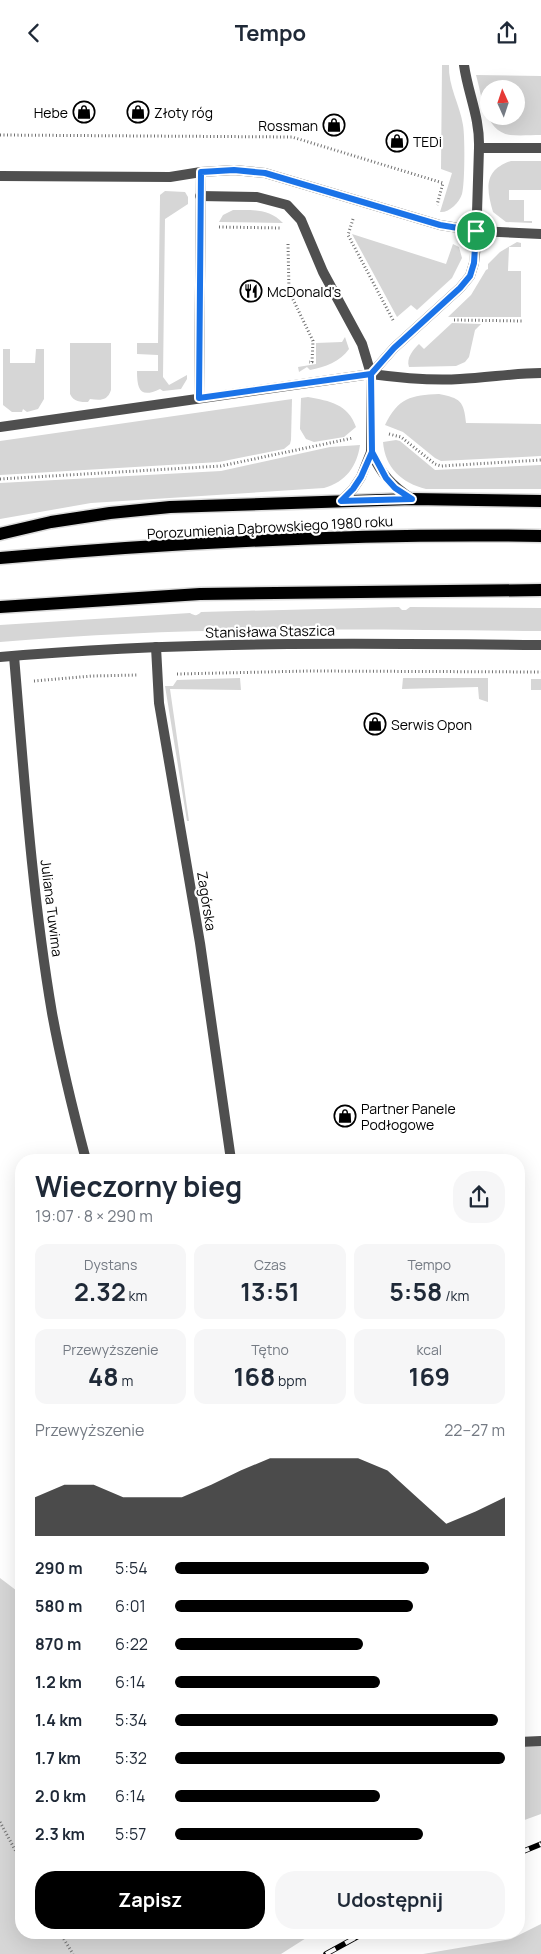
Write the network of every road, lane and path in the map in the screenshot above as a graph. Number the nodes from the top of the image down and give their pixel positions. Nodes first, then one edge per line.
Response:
1 (464, 65) edge
2 (479, 148) junction
3 (541, 148) edge
4 (201, 172) junction
5 (0, 176) edge
6 (200, 196) junction
7 (200, 226) junction
8 (476, 231) junction
9 (541, 234) edge
10 (348, 235) dead end
11 (400, 319) dead end
12 (452, 320) dead end
13 (522, 321) dead end
14 (303, 363) dead end
15 (541, 373) edge
16 (371, 374) junction
17 (199, 398) junction
18 (0, 427) edge
19 (382, 434) dead end
20 (361, 435) dead end
21 (372, 452) junction
22 (541, 460) edge
23 (0, 479) edge
24 (412, 499) junction
25 (341, 501) junction
26 (541, 501) edge
27 (0, 534) edge
28 (541, 536) edge
29 (0, 559) edge
30 (541, 590) edge
31 (0, 607) edge
32 (541, 645) edge
33 (156, 647) junction
34 (14, 656) junction
35 (0, 657) edge
36 (541, 672) edge
37 (175, 674) dead end
38 (145, 675) dead end
39 (26, 682) dead end
40 (85, 1154) edge
41 (230, 1154) edge
42 (541, 1741) edge
43 (525, 1742) edge
44 (0, 1822) edge
45 (15, 1850) edge
46 (64, 1939) edge
47 (73, 1954) edge

1 - 2 street
2 - 3 street
2 - 8 street
4 - 5 street
4 - 6 street
4 - 8 street
6 - 7 street
6 - 16 street
7 - 14 path
7 - 17 street
8 - 9 street
8 - 16 street
10 - 11 path
12 - 13 path
15 - 16 street
16 - 17 street
16 - 21 street
17 - 18 street
19 - 22 path
20 - 23 path
21 - 24 street
21 - 25 street
24 - 25 main road
24 - 26 main road
25 - 27 main road
28 - 29 main road, Porozumienia Dąbrowskiego 1980 roku
30 - 31 main road
32 - 33 street, Stanisława Staszica
33 - 34 street, Stanisława Staszica
33 - 41 street, Zagórska
34 - 35 street, Stanisława Staszica
34 - 40 street, Juliana Tuwima
36 - 37 path
38 - 39 path
42 - 43 street
44 - 45 path
46 - 47 path

